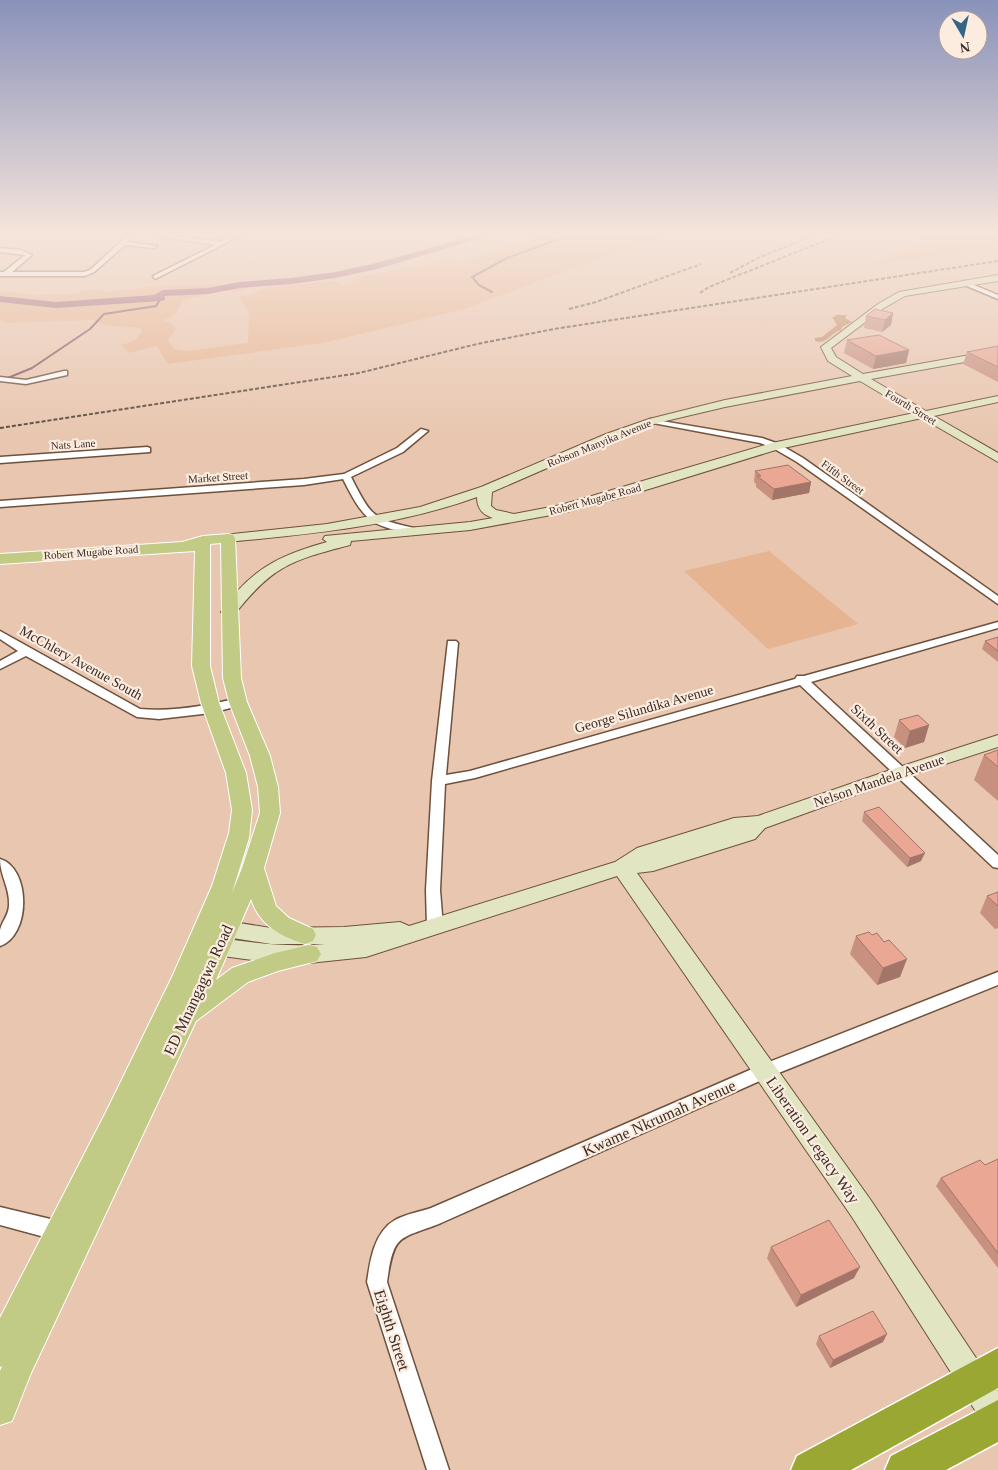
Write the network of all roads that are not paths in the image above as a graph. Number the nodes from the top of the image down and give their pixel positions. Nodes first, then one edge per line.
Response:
1 (886, 304) edge
2 (998, 353) edge
3 (64, 373) dead end
4 (868, 377) junction
5 (4, 380) edge
6 (998, 399) edge
7 (937, 411) junction
8 (923, 415) junction
9 (653, 421) junction
10 (424, 431) dead end
11 (998, 445) edge
12 (776, 446) junction
13 (147, 450) dead end
14 (997, 457) edge
15 (0, 460) edge
16 (346, 476) junction
17 (486, 490) junction
18 (0, 504) edge
19 (520, 517) junction
20 (375, 522) junction
21 (415, 531) junction
22 (365, 537) junction
23 (228, 542) junction
24 (203, 544) junction
25 (0, 559) edge
26 (998, 601) edge
27 (229, 612) junction
28 (998, 624) edge
29 (0, 634) edge
30 (452, 643) dead end
31 (26, 651) junction
32 (0, 666) edge
33 (801, 679) junction
34 (238, 702) junction
35 (211, 708) junction
36 (998, 741) edge
37 (902, 772) junction
38 (439, 781) junction
39 (998, 863) edge
40 (0, 864) edge
41 (622, 866) junction
42 (253, 868) junction
43 (435, 927) junction
44 (213, 937) junction
45 (0, 940) edge
46 (307, 944) junction
47 (998, 978) edge
48 (187, 1017) junction
49 (765, 1071) junction
50 (0, 1216) edge
51 (434, 1216) joint
52 (69, 1234) junction
53 (0, 1351) edge
54 (986, 1373) edge
55 (0, 1409) edge
56 (998, 1419) edge
57 (438, 1470) edge
58 (811, 1470) edge
59 (905, 1470) edge

1 - 4 main road, Fourth Street
2 - 4 main road, Robson Manyika Avenue
3 - 5 street
4 - 7 main road
4 - 8 main road, Fourth Street
4 - 9 main road, Robson Manyika Avenue
6 - 7 main road, Robert Mugabe Road
7 - 8 main road, Robert Mugabe Road
7 - 11 main road
8 - 12 main road, Robert Mugabe Road
8 - 14 main road, Fourth Street
9 - 12 street, Fifth Street
9 - 17 main road, Robson Manyika Avenue
10 - 16 street, Market Street
12 - 19 main road, Robert Mugabe Road
12 - 26 street, Fifth Street
13 - 15 street, Nats Lane
16 - 18 street, Market Street
16 - 20 street
17 - 19 main road
17 - 20 main road, Robson Manyika Avenue
19 - 21 main road, Robert Mugabe Road
20 - 21 street
20 - 23 main road, Robson Manyika Avenue
21 - 22 main road, Robert Mugabe Road
22 - 23 main road, Robert Mugabe Road
22 - 27 main road
23 - 24 main road, Robert Mugabe Road
23 - 27 main road, ED Mnangagwa Road
24 - 25 main road, Robert Mugabe Road
24 - 35 main road, ED Mnangagwa Road
27 - 34 main road, ED Mnangagwa Road
28 - 33 street, George Silundika Avenue
29 - 31 street, McChlery Avenue South
30 - 38 street
31 - 32 street
31 - 35 street, McChlery Avenue South
33 - 37 street, Sixth Street
33 - 38 street, George Silundika Avenue
34 - 35 street, McChlery Avenue South
34 - 42 main road, ED Mnangagwa Road
35 - 44 main road, ED Mnangagwa Road
36 - 37 main road, Nelson Mandela Avenue
37 - 39 street, Sixth Street
37 - 41 main road, Nelson Mandela Avenue
38 - 43 street
40 - 45 street
41 - 43 main road, Nelson Mandela Avenue
41 - 49 main road, Liberation Legacy Way
42 - 44 main road, ED Mnangagwa Road
42 - 46 main road
43 - 46 main road, Nelson Mandela Avenue
44 - 46 main road, Nelson Mandela Avenue
44 - 48 main road, ED Mnangagwa Road
44 - 52 main road, ED Mnangagwa Road
46 - 48 main road
47 - 49 street, Kwame Nkrumah Avenue
48 - 52 main road, ED Mnangagwa Road
49 - 51 street, Kwame Nkrumah Avenue
49 - 54 main road, Liberation Legacy Way
50 - 52 street
51 - 57 street, Eighth Street
52 - 53 main road, ED Mnangagwa Road
52 - 55 main road, ED Mnangagwa Road
54 - 56 main road, Liberation Legacy Way
54 - 58 highway
56 - 59 highway

